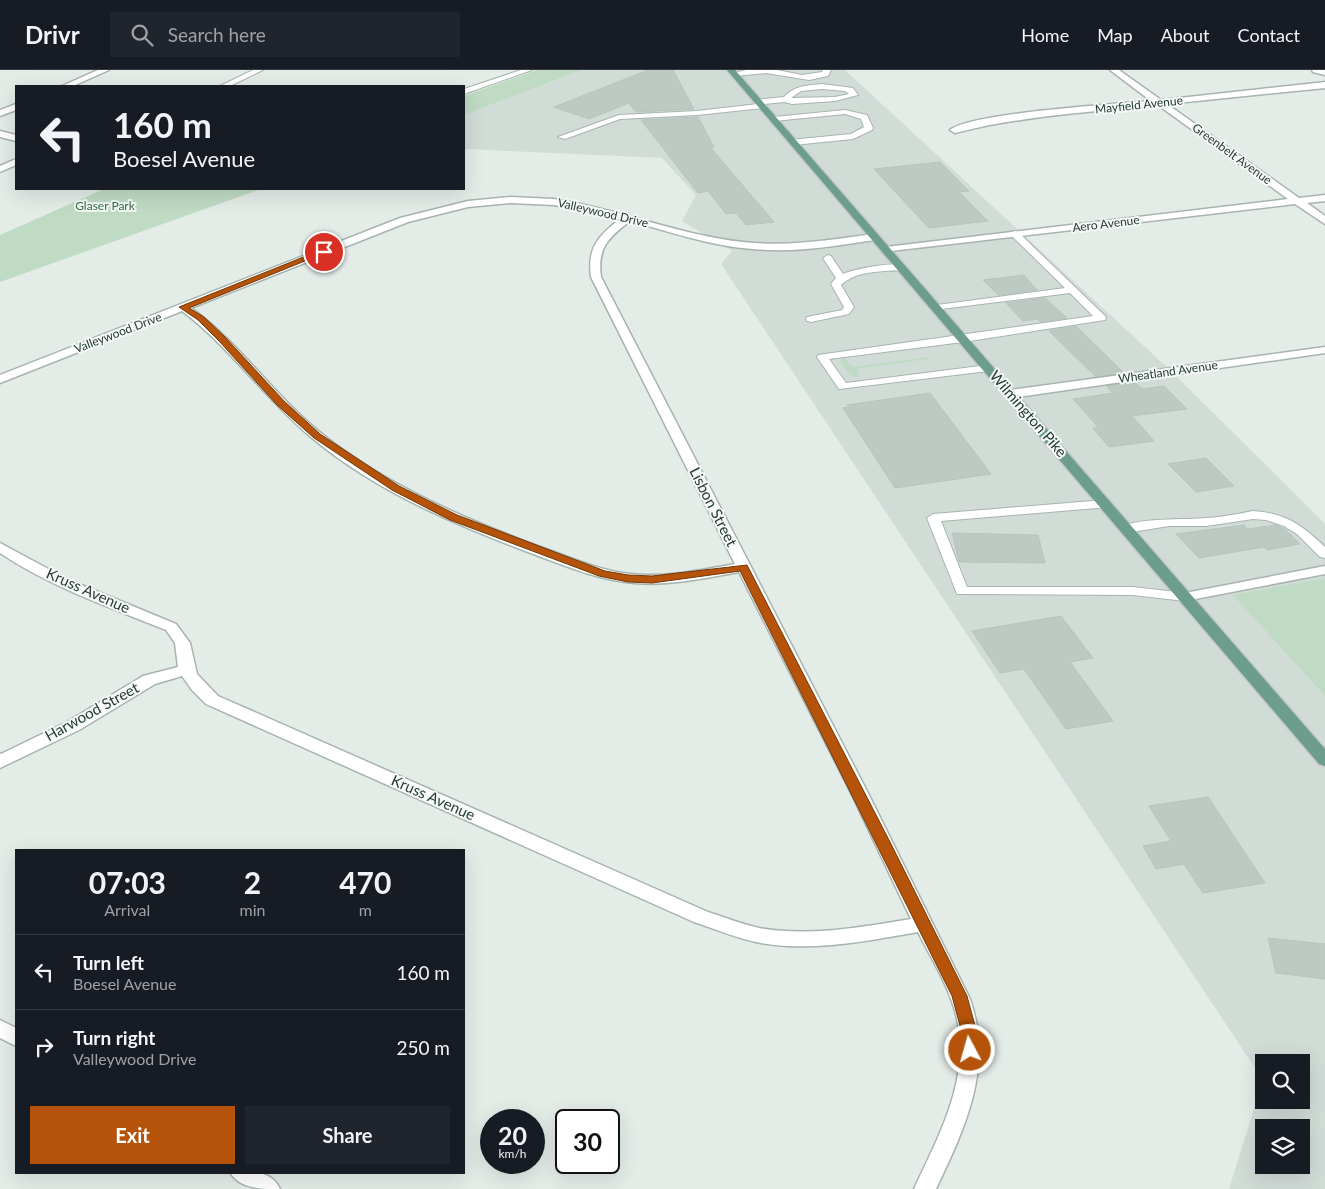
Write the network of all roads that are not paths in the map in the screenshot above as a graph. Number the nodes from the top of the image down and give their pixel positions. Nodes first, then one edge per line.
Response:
1 (106, 70) edge
2 (259, 70) edge
3 (528, 70) edge
4 (1114, 70) edge
5 (1316, 70) edge
6 (732, 72) edge
7 (826, 72) edge
8 (1325, 72) edge
9 (68, 85) edge
10 (226, 85) edge
11 (1325, 85) edge
12 (465, 92) edge
13 (786, 99) junction
14 (1160, 103) junction
15 (761, 104) junction
16 (15, 106) edge
17 (0, 113) edge
18 (774, 119) junction
19 (955, 130) dead end
20 (0, 134) edge
21 (562, 137) dead end
22 (15, 138) edge
23 (793, 142) junction
24 (15, 162) edge
25 (0, 170) edge
26 (1325, 198) edge
27 (1297, 201) junction
28 (628, 218) junction
29 (1325, 221) edge
30 (1015, 234) junction
31 (875, 237) junction
32 (886, 250) junction
33 (828, 258) dead end
34 (901, 267) junction
35 (841, 278) junction
36 (1072, 290) junction
37 (183, 307) junction
38 (937, 308) junction
39 (811, 319) dead end
40 (964, 339) junction
41 (1325, 350) edge
42 (988, 368) junction
43 (0, 379) edge
44 (1011, 394) junction
45 (1105, 504) junction
46 (1126, 528) junction
47 (0, 547) edge
48 (1325, 554) edge
49 (744, 568) junction
50 (1325, 570) edge
51 (1185, 597) junction
52 (187, 670) junction
53 (1325, 760) edge
54 (0, 762) edge
55 (923, 924) junction
56 (0, 1028) edge
57 (15, 1037) edge
58 (244, 1174) edge
59 (269, 1189) edge
60 (925, 1189) edge

1 - 9 street
2 - 10 lane
3 - 12 lane
4 - 14 street, Greenbelt Avenue
5 - 8 street
6 - 7 lane
6 - 15 main road, Wilmington Pike
11 - 14 street, Mayfield Avenue
13 - 13 lane
13 - 15 lane
14 - 19 street, Mayfield Avenue
14 - 27 street, Greenbelt Avenue
15 - 18 main road, Wilmington Pike
15 - 21 lane
16 - 17 street
18 - 23 main road, Wilmington Pike
18 - 23 lane
20 - 22 street
23 - 31 main road, Wilmington Pike
24 - 25 street
26 - 27 street, Aero Avenue
27 - 29 street, Greenbelt Avenue
27 - 30 street, Aero Avenue
28 - 31 street, Valleywood Drive
28 - 37 street, Valleywood Drive
28 - 49 street, Lisbon Street
30 - 32 street, Aero Avenue
30 - 36 lane
31 - 32 main road, Wilmington Pike
32 - 34 main road, Wilmington Pike
33 - 35 lane
34 - 35 lane
34 - 38 main road, Wilmington Pike
35 - 39 lane
36 - 38 lane
36 - 40 lane
37 - 43 street, Valleywood Drive
37 - 49 street
38 - 40 main road, Wilmington Pike
40 - 42 main road, Wilmington Pike
40 - 42 lane
41 - 44 street, Wheatland Avenue
42 - 44 main road, Wilmington Pike
44 - 45 main road, Wilmington Pike
45 - 46 main road, Wilmington Pike
45 - 51 lane
46 - 48 lane
46 - 51 main road, Wilmington Pike
47 - 52 street, Kruss Avenue
49 - 55 street, Lisbon Street
50 - 51 street
51 - 53 main road, Wilmington Pike
52 - 54 street, Harwood Street
52 - 55 street, Kruss Avenue
55 - 60 street, Lisbon Street
56 - 57 street
58 - 59 street

